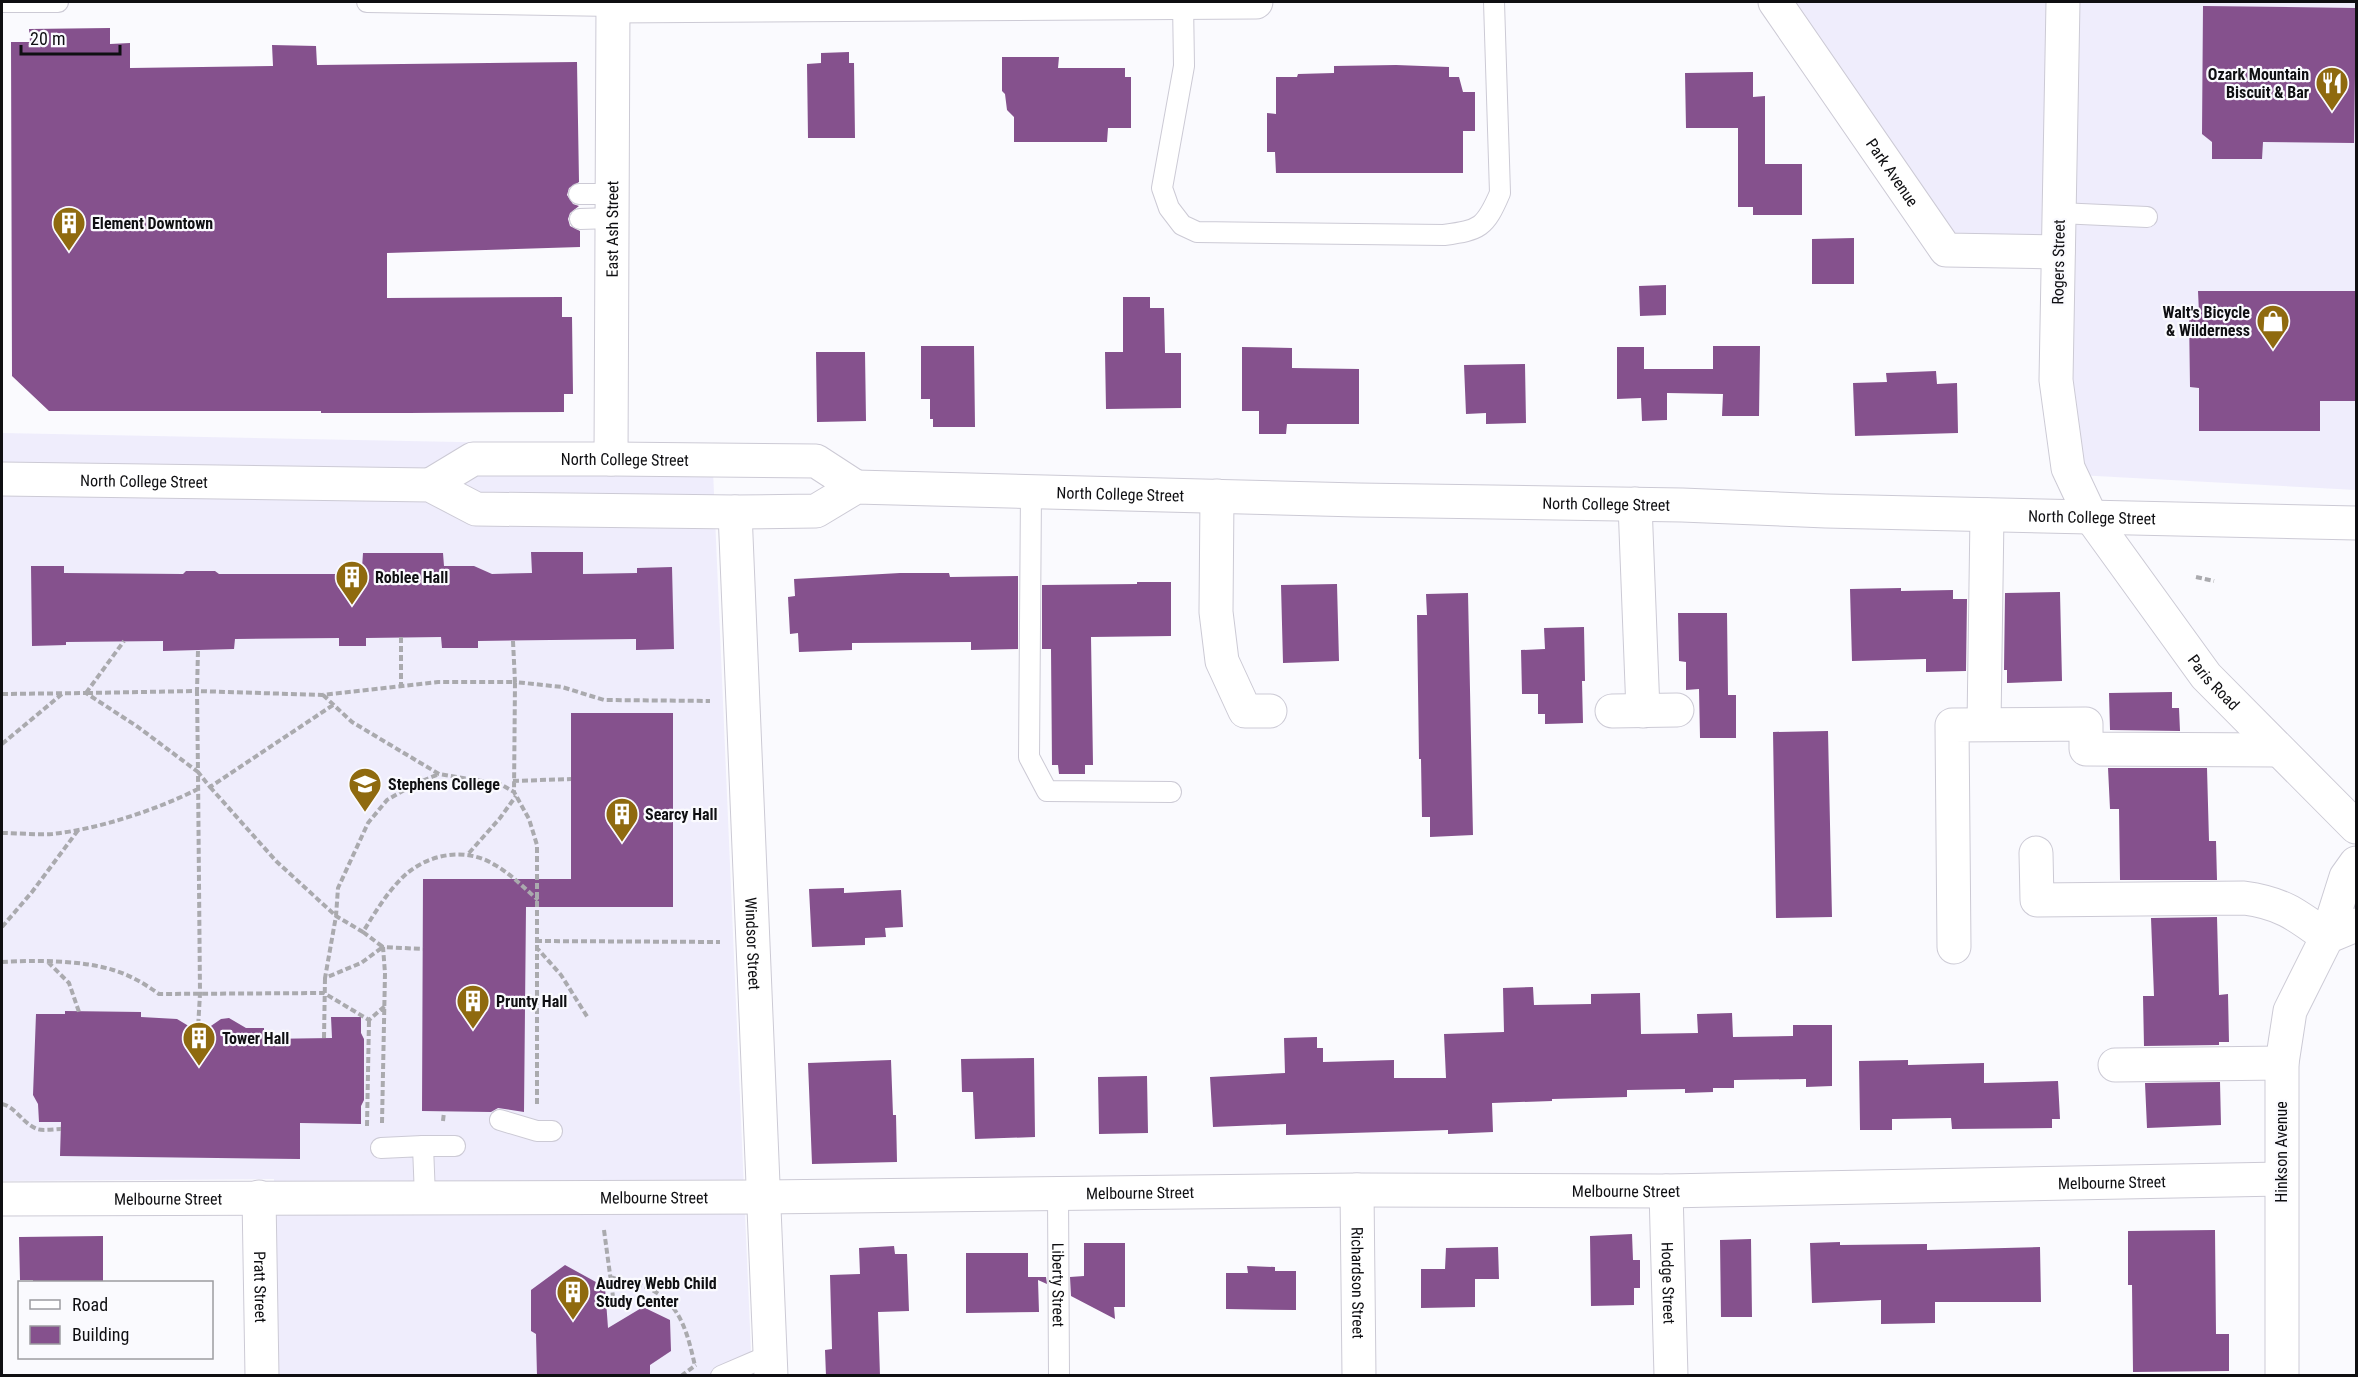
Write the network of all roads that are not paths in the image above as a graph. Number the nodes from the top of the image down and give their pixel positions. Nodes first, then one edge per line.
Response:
1 (2, 2) edge
2 (58, 2) edge
3 (367, 2) edge
4 (1183, 2) edge
5 (1256, 2) edge
6 (1494, 2) edge
7 (1775, 2) edge
8 (2063, 2) edge
9 (613, 4) edge
10 (579, 194) dead end
11 (612, 206) junction
12 (2059, 213) junction
13 (2147, 217) dead end
14 (580, 219) dead end
15 (2058, 252) junction
16 (611, 459) junction
17 (2, 479) edge
18 (430, 484) junction
19 (856, 487) junction
20 (1031, 491) junction
21 (1217, 496) junction
22 (1635, 504) junction
23 (735, 512) junction
24 (1987, 515) junction
25 (2091, 517) junction
26 (2356, 523) edge
27 (1677, 710) dead end
28 (1270, 711) dead end
29 (1984, 724) junction
30 (2278, 750) junction
31 (1171, 792) dead end
32 (2356, 827) edge
33 (2036, 853) dead end
34 (2356, 863) edge
35 (2356, 925) edge
36 (2327, 938) junction
37 (1954, 947) dead end
38 (2282, 1063) junction
39 (2115, 1065) dead end
40 (500, 1120) dead end
41 (544, 1131) road end
42 (423, 1146) junction
43 (455, 1146) dead end
44 (381, 1148) road end
45 (2281, 1179) junction
46 (1357, 1190) junction
47 (1666, 1191) junction
48 (1058, 1193) junction
49 (259, 1197) junction
50 (425, 1197) junction
51 (763, 1197) junction
52 (2, 1199) edge
53 (770, 1365) edge
54 (262, 1376) edge
55 (721, 1376) edge
56 (1059, 1376) edge
57 (1359, 1376) edge
58 (1671, 1376) edge
59 (2282, 1376) edge

1 - 2 lane
3 - 9 lane
4 - 5 street
4 - 6 lane
4 - 9 street
7 - 15 street, Park Avenue
8 - 12 street, Rogers Street
9 - 11 street, East Ash Street
10 - 11 lane
11 - 14 lane
11 - 16 street, East Ash Street
12 - 13 lane
12 - 15 street, Rogers Street
15 - 25 street, Rogers Street
16 - 18 street, North College Street
16 - 19 street, North College Street
17 - 18 street, North College Street
18 - 23 street, North College Street
19 - 20 street, North College Street
19 - 23 street, North College Street
20 - 21 street, North College Street
20 - 31 lane
21 - 22 street, North College Street
21 - 28 street
22 - 24 street, North College Street
22 - 27 street
23 - 51 street, Windsor Street
24 - 25 street, North College Street
24 - 29 street
25 - 26 street, North College Street
25 - 30 street, Paris Road
29 - 30 street
29 - 37 street
30 - 32 street, Paris Road
33 - 36 street
34 - 36 street, Hinkson Avenue
35 - 36 street
36 - 38 street, Hinkson Avenue
38 - 39 street
38 - 45 street, Hinkson Avenue
40 - 41 lane
42 - 43 lane
42 - 44 lane
42 - 50 lane
45 - 47 street, Melbourne Street
45 - 59 street, Hinkson Avenue
46 - 47 street, Melbourne Street
46 - 48 street, Melbourne Street
46 - 57 street, Richardson Street
47 - 58 street, Hodge Street
48 - 51 street, Melbourne Street
48 - 56 lane, Liberty Street
49 - 50 street, Melbourne Street
49 - 52 street, Melbourne Street
49 - 54 street, Pratt Street
50 - 51 street, Melbourne Street
51 - 53 street, Windsor Street
53 - 55 lane

